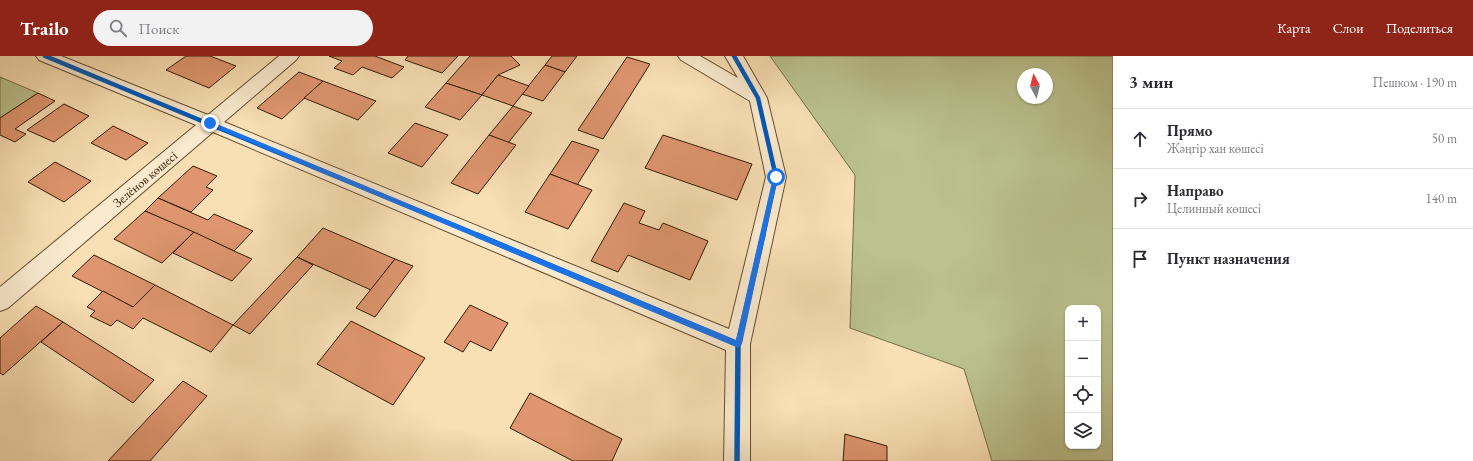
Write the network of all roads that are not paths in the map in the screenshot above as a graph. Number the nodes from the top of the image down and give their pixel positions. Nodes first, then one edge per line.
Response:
1 (45, 56) edge
2 (290, 56) edge
3 (687, 56) edge
4 (734, 56) edge
5 (758, 98) junction
6 (210, 123) junction
7 (0, 301) edge
8 (738, 344) junction
9 (737, 461) edge

1 - 6 street
2 - 6 street, Зелёнов көшесі
3 - 5 street
4 - 5 street
5 - 8 street
6 - 7 street, Зелёнов көшесі
6 - 8 street
8 - 9 street

